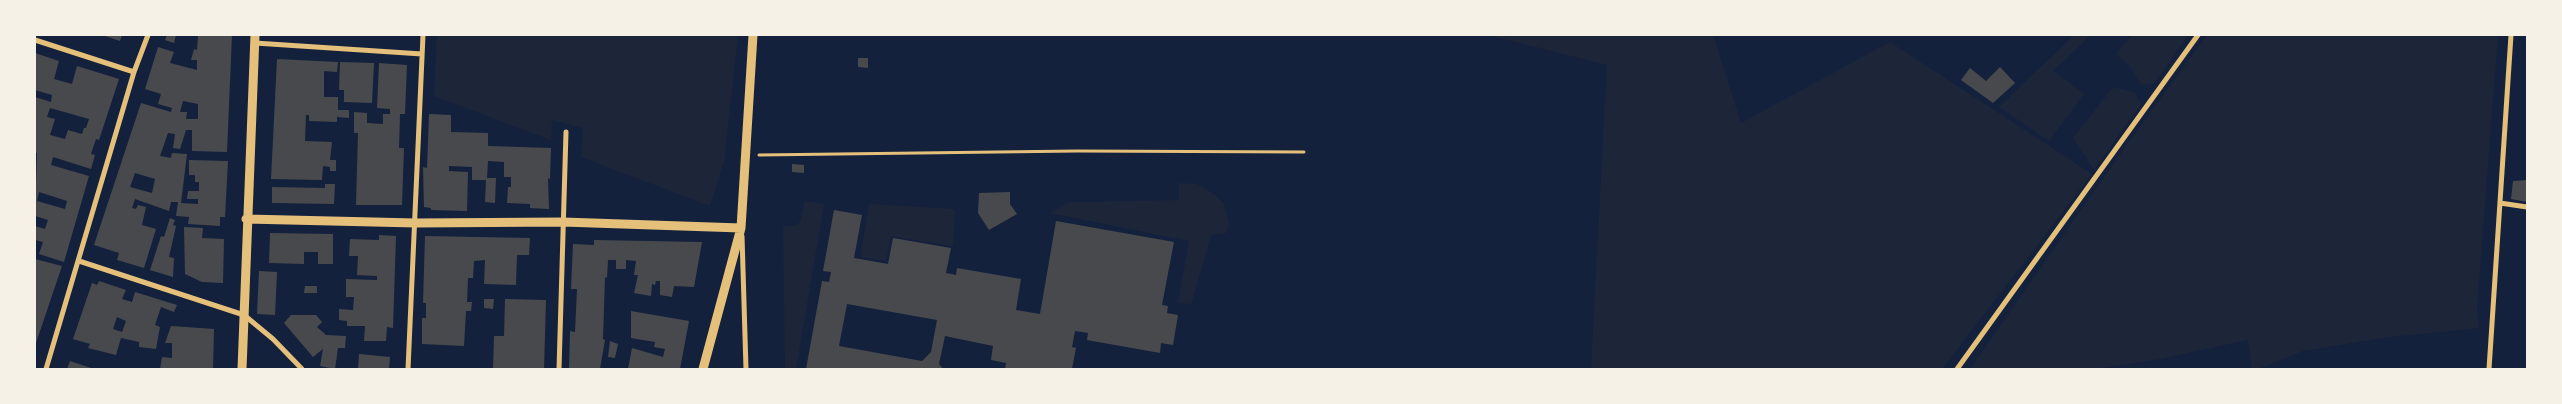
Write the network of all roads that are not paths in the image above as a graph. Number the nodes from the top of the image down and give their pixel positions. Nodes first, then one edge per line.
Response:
1 (148, 35) edge
2 (423, 35) edge
3 (753, 35) edge
4 (2198, 35) edge
5 (2511, 35) edge
6 (255, 39) edge
7 (35, 40) edge
8 (422, 54) junction
9 (134, 72) junction
10 (566, 132) dead end
11 (2500, 202) junction
12 (2527, 207) edge
13 (246, 219) junction
14 (416, 222) junction
15 (563, 222) junction
16 (741, 228) junction
17 (79, 261) junction
18 (244, 316) junction
19 (46, 369) edge
20 (242, 369) edge
21 (302, 369) edge
22 (408, 369) edge
23 (558, 369) edge
24 (704, 369) edge
25 (746, 369) edge
26 (1956, 369) edge
27 (2489, 369) edge

1 - 9 street
2 - 8 street
3 - 16 street
4 - 26 street
5 - 11 street
6 - 8 street
6 - 13 street
7 - 9 street
8 - 14 street
9 - 17 street
10 - 15 street
11 - 12 street
11 - 27 street
13 - 14 street
13 - 18 street
14 - 15 street
14 - 22 street
15 - 16 street
15 - 23 street
16 - 24 street
16 - 25 street
17 - 18 street
17 - 19 street
18 - 20 street
18 - 21 street

